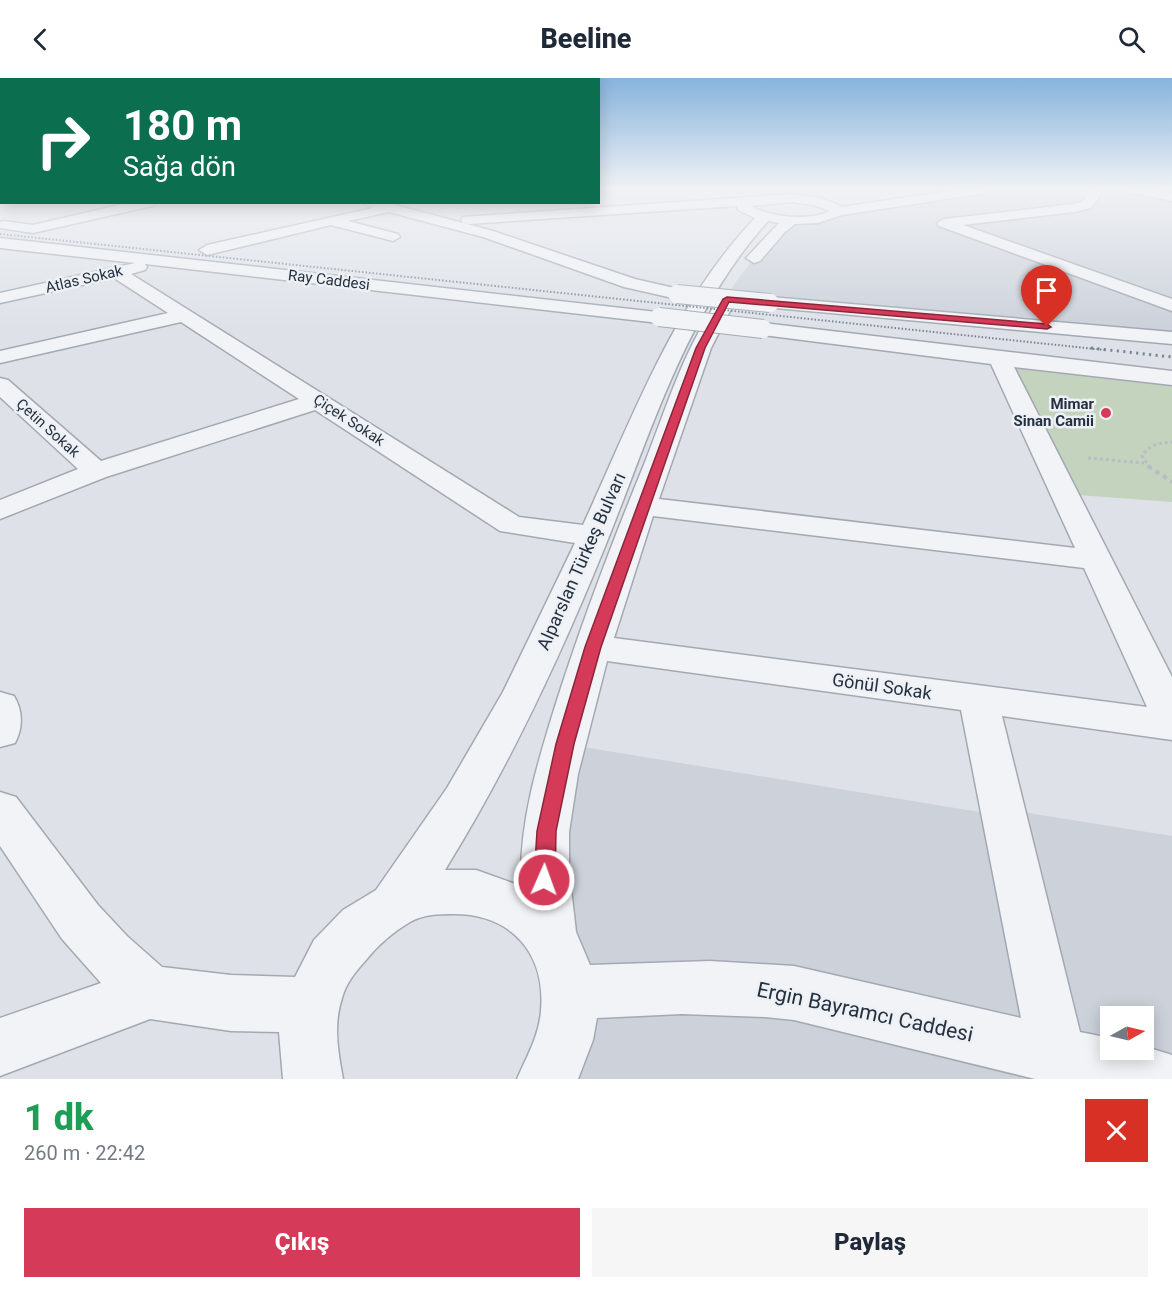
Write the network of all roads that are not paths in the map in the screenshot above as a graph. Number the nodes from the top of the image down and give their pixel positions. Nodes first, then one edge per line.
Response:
1 (268, 236) edge
2 (388, 236) edge
3 (493, 236) edge
4 (536, 236) edge
5 (750, 236) edge
6 (765, 236) edge
7 (979, 236) edge
8 (393, 237) dead end
9 (0, 243) edge
10 (543, 251) junction
11 (253, 254) dead end
12 (167, 261) junction
13 (117, 272) junction
14 (0, 285) edge
15 (18, 294) junction
16 (0, 298) edge
17 (727, 299) junction
18 (1172, 305) edge
19 (184, 315) junction
20 (1172, 338) edge
21 (0, 357) edge
22 (999, 359) junction
23 (1172, 378) edge
24 (0, 386) edge
25 (318, 401) junction
26 (96, 471) junction
27 (644, 506) junction
28 (0, 510) edge
29 (593, 536) junction
30 (1096, 560) junction
31 (593, 647) junction
32 (978, 699) junction
33 (0, 706) edge
34 (1172, 717) edge
35 (1172, 725) edge
36 (0, 732) edge
37 (0, 810) edge
38 (394, 904) junction
39 (550, 936) junction
40 (150, 992) junction
41 (569, 994) junction
42 (310, 1005) junction
43 (0, 1047) edge
44 (1057, 1055) junction
45 (313, 1079) edge
46 (547, 1079) edge
47 (1156, 1079) edge

1 - 11 street
2 - 8 street
3 - 10 street
4 - 10 street
5 - 29 street, Alparslan Türkeş Bulvarı
6 - 17 street, Alparslan Türkeş Bulvarı
7 - 18 street
9 - 12 street, Ray Caddesi
10 - 17 street, bridge
12 - 13 street, Atlas Sokak
12 - 22 street, Ray Caddesi, bridge
13 - 15 street, Atlas Sokak
13 - 19 street, Çiçek Sokak
14 - 15 street
15 - 16 street, Atlas Sokak
17 - 20 street, bridge
17 - 27 street, Alparslan Türkeş Bulvarı
19 - 21 street
19 - 25 street, Çiçek Sokak
22 - 23 street, Ray Caddesi
22 - 30 street
24 - 26 street, Çetin Sokak
25 - 26 street
25 - 29 street, Çiçek Sokak
26 - 28 street
27 - 30 street
27 - 31 street, Alparslan Türkeş Bulvarı
29 - 38 street, Alparslan Türkeş Bulvarı
30 - 34 street
31 - 32 street, Gönül Sokak
31 - 39 street, Alparslan Türkeş Bulvarı
32 - 35 street, Gönül Sokak
32 - 44 street
33 - 36 street
37 - 40 street
38 - 39 street
38 - 42 street
39 - 41 street
40 - 42 street
40 - 43 street
41 - 44 street, Ergin Bayramcı Caddesi
41 - 46 street
42 - 45 street
44 - 47 street, Ergin Bayramcı Caddesi

